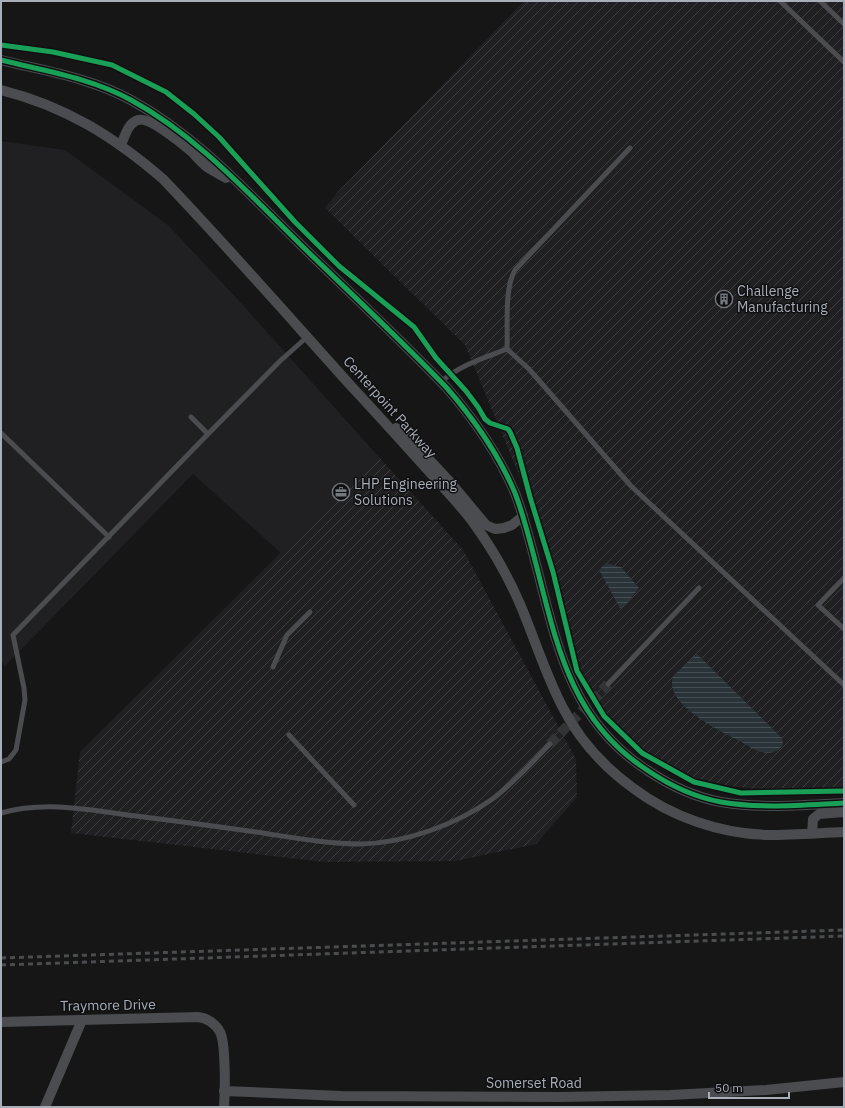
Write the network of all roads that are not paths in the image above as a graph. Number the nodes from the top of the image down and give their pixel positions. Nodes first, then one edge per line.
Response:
1 (780, 1) edge
2 (820, 1) edge
3 (844, 24) edge
4 (1, 60) edge
5 (844, 62) edge
6 (1, 90) edge
7 (121, 145) junction
8 (630, 148) dead end
9 (239, 184) junction
10 (307, 337) junction
11 (507, 349) junction
12 (441, 382) junction
13 (378, 415) junction
14 (191, 417) dead end
15 (1, 432) edge
16 (208, 434) junction
17 (523, 516) junction
18 (109, 537) junction
19 (844, 578) edge
20 (699, 588) dead end
21 (310, 612) dead end
22 (844, 629) edge
23 (273, 667) dead end
24 (608, 684) tunnel mouth
25 (844, 685) edge
26 (289, 736) dead end
27 (550, 744) tunnel mouth
28 (1, 762) edge
29 (844, 803) edge
30 (354, 805) dead end
31 (844, 812) edge
32 (1, 813) edge
33 (844, 832) edge
34 (812, 834) junction
35 (82, 1020) junction
36 (1, 1022) edge
37 (844, 1082) edge
38 (224, 1091) junction
39 (45, 1107) edge
40 (224, 1107) edge

1 - 5 lane
2 - 3 lane
4 - 9 street
6 - 7 street, Centerpoint Parkway
7 - 9 street
7 - 10 street, Centerpoint Parkway
8 - 11 lane
9 - 12 street
10 - 13 street, Centerpoint Parkway
10 - 16 lane
11 - 12 lane
11 - 25 lane
12 - 17 street
13 - 17 street
13 - 34 street, Centerpoint Parkway
14 - 16 lane
15 - 18 lane
16 - 18 lane
17 - 29 street
18 - 28 lane
19 - 22 lane
20 - 24 lane
21 - 23 lane
26 - 30 lane
27 - 32 lane
31 - 34 street
33 - 34 street, Centerpoint Parkway
35 - 36 street, Traymore Drive
35 - 38 street, Traymore Drive
35 - 39 street
37 - 38 street, Somerset Road
38 - 40 street

